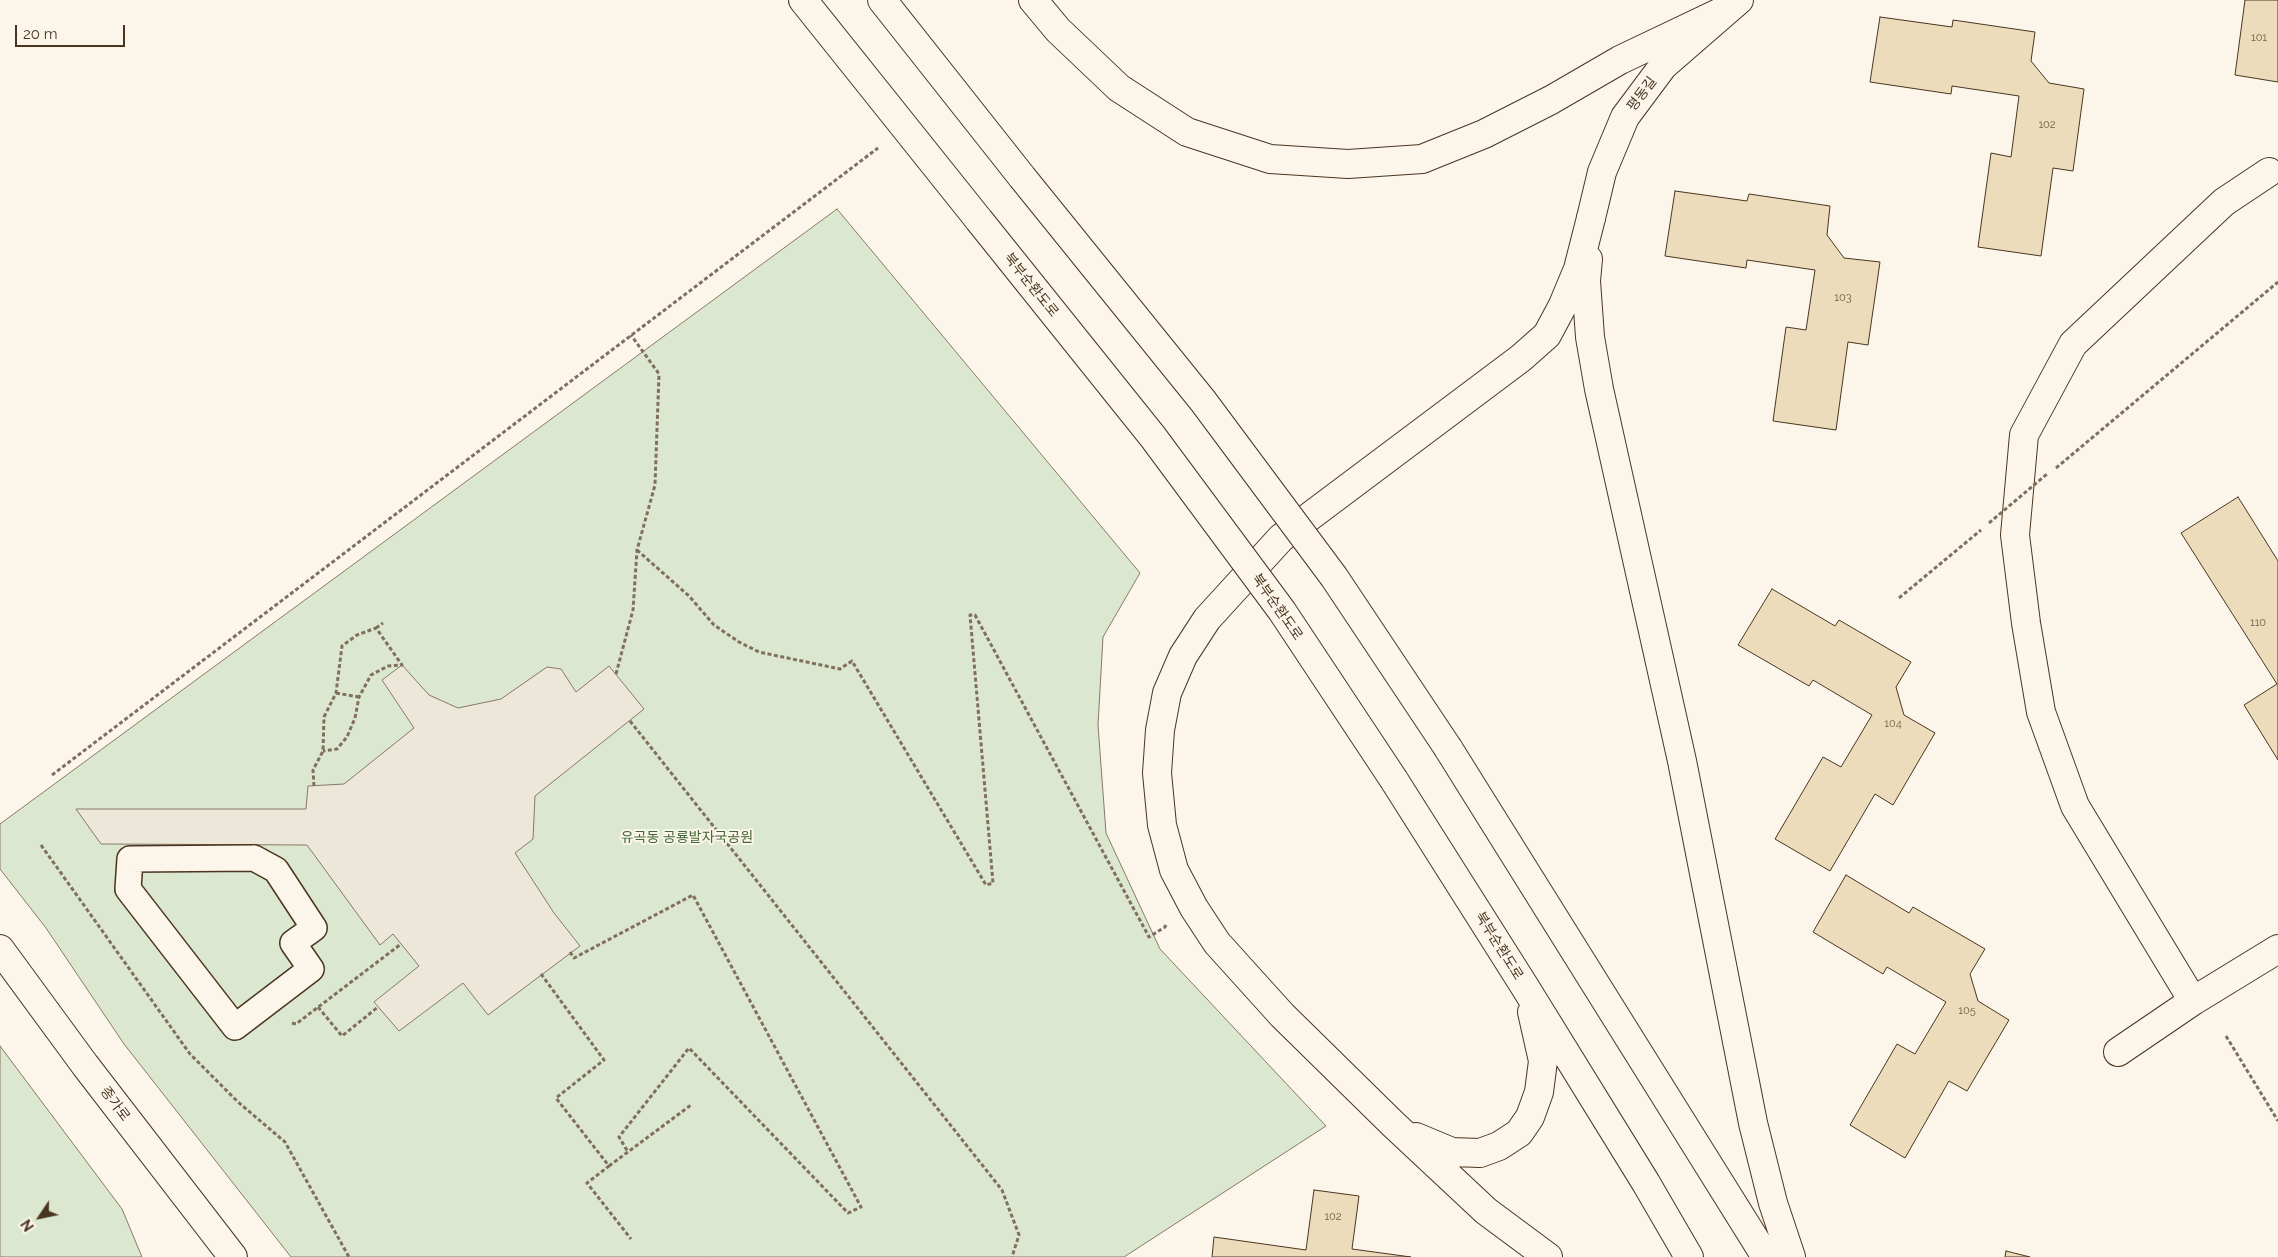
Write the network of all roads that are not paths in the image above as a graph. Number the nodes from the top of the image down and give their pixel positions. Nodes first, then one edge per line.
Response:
1 (803, 0) edge
2 (882, 0) edge
3 (1033, 0) edge
4 (1733, 4) edge
5 (2275, 176) edge
6 (1591, 218) junction
7 (128, 889) joint
8 (2278, 949) edge
9 (0, 950) edge
10 (1525, 987) junction
11 (2193, 1001) junction
12 (2118, 1052) dead end
13 (1392, 1124) junction
14 (233, 1257) edge
15 (1548, 1257) edge
16 (1689, 1257) edge
17 (1766, 1257) edge
18 (1791, 1257) edge

1 - 10 main road, 북부순환도로, bridge
2 - 17 main road, bridge
3 - 4 main road
4 - 6 main road, 평동길
5 - 11 main road
6 - 13 main road
6 - 18 main road
7 - 7 street
8 - 11 main road
9 - 14 main road, 종가로
10 - 13 main road
10 - 16 main road, 북부순환도로
11 - 12 main road
13 - 15 main road

